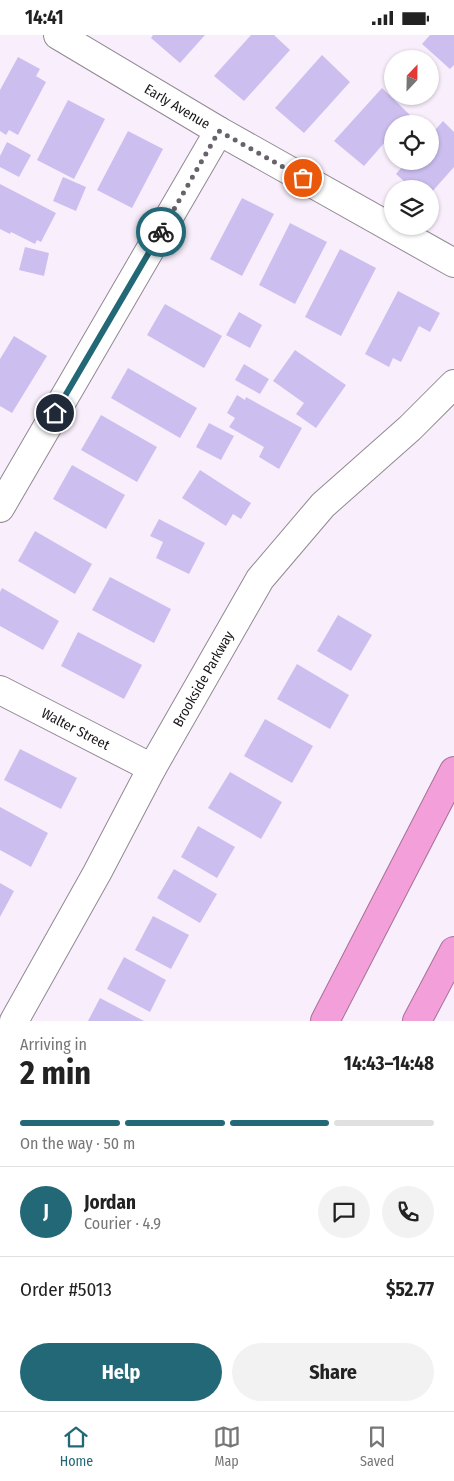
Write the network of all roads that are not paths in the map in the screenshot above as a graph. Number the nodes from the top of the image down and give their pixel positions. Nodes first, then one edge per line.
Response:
1 (58, 35) edge
2 (219, 131) junction
3 (454, 263) edge
4 (454, 384) edge
5 (0, 508) edge
6 (0, 690) edge
7 (152, 768) junction
8 (454, 771) edge
9 (454, 951) edge
10 (14, 1021) edge
11 (325, 1021) edge
12 (417, 1021) edge

1 - 2 street, Early Avenue
2 - 3 street, Early Avenue
2 - 5 street
4 - 7 street, Brookside Parkway
6 - 7 street, Walter Street
7 - 10 street, Brookside Parkway
8 - 11 highway
9 - 12 highway

